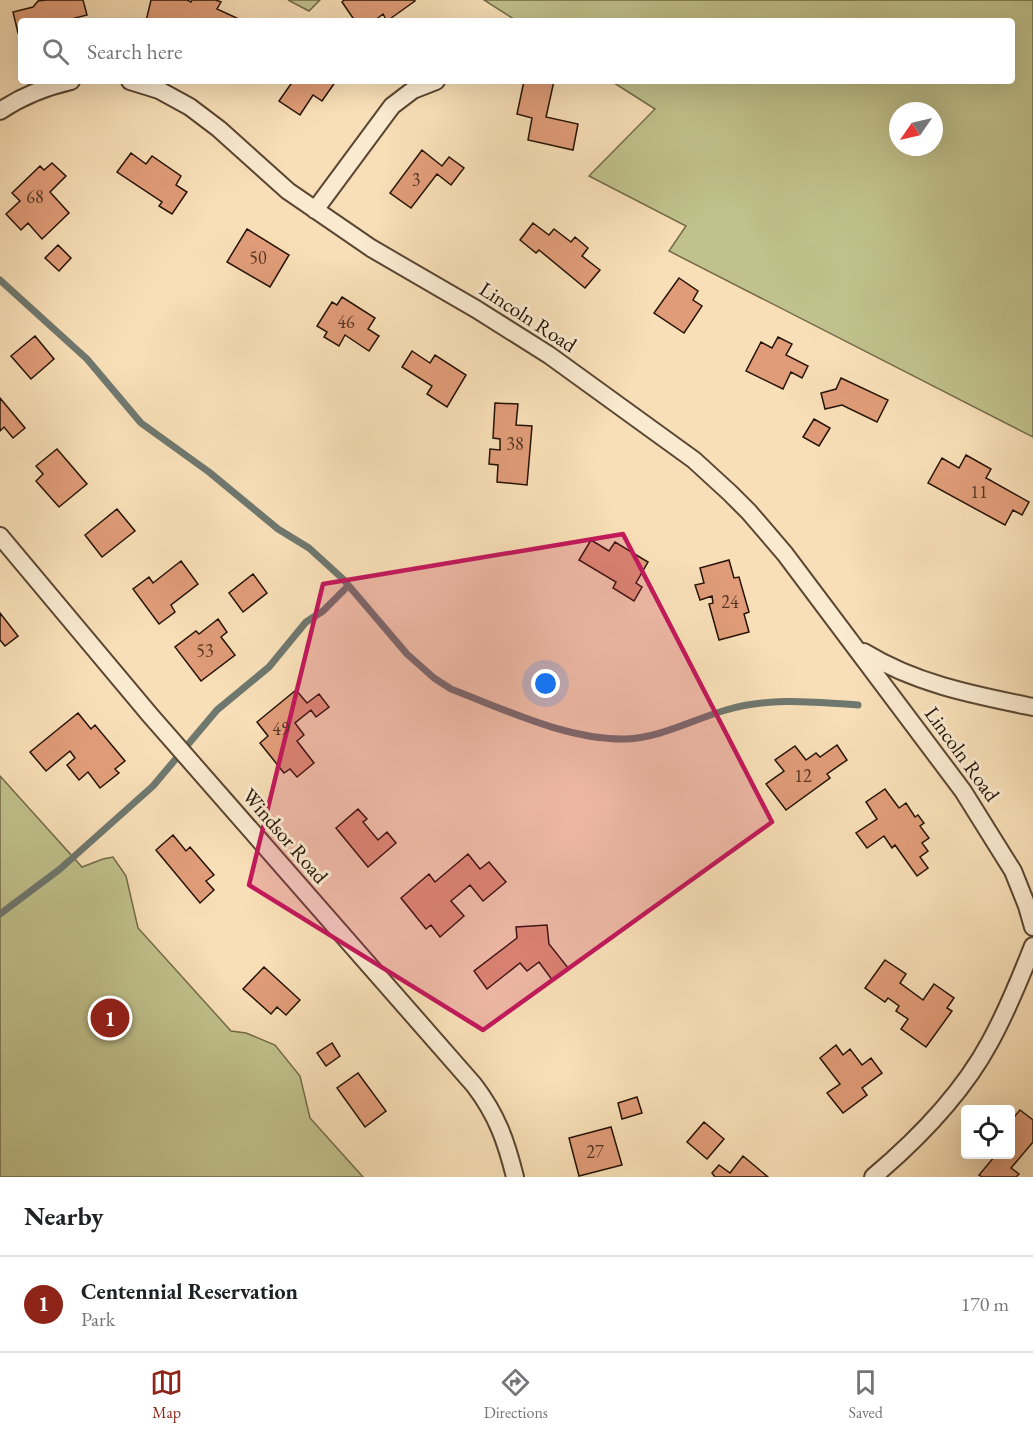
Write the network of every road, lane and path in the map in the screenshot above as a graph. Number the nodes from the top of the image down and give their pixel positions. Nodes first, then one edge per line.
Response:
1 (60, 84) edge
2 (140, 84) edge
3 (428, 84) edge
4 (0, 111) edge
5 (315, 210) junction
6 (0, 537) edge
7 (856, 648) junction
8 (1033, 707) edge
9 (1033, 927) edge
10 (1033, 946) edge
11 (515, 1177) edge
12 (873, 1177) edge

1 - 4 street
2 - 5 street, Lincoln Road
3 - 5 street
5 - 7 street, Lincoln Road
6 - 11 street, Windsor Road
7 - 8 street, Lincoln Road
7 - 9 street, Lincoln Road
10 - 12 street

